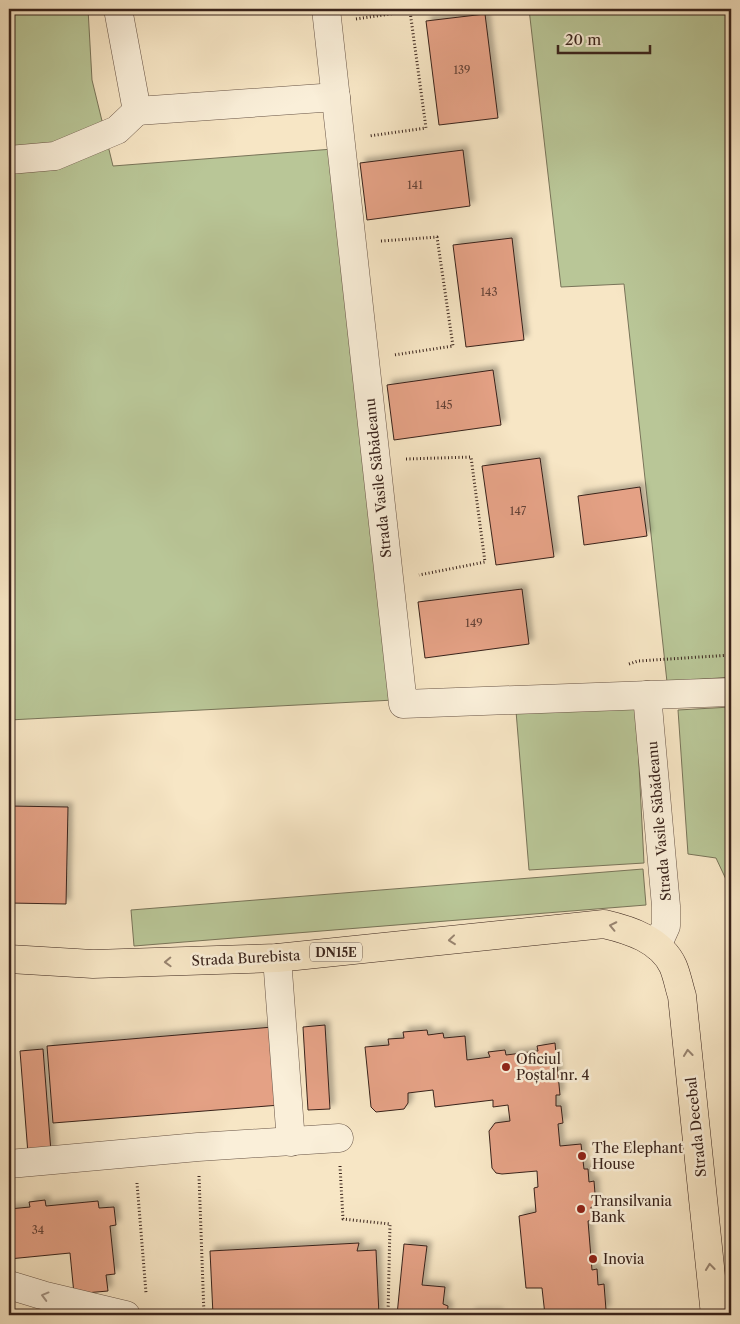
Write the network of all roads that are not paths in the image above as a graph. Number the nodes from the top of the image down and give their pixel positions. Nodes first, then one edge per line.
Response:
1 (118, 9) edge
2 (326, 9) edge
3 (336, 97) junction
4 (137, 111) junction
5 (9, 160) edge
6 (731, 692) edge
7 (647, 695) junction
8 (657, 946) junction
9 (277, 958) junction
10 (9, 959) edge
11 (339, 1138) road end
12 (291, 1142) junction
13 (9, 1164) edge
14 (9, 1284) edge
15 (126, 1315) edge
16 (716, 1315) edge

1 - 4 street
2 - 3 street, Strada Vasile Săbădeanu
3 - 4 street
3 - 7 street, Strada Vasile Săbădeanu
4 - 5 street
6 - 7 street, Strada Vasile Săbădeanu
7 - 8 street, Strada Vasile Săbădeanu
8 -> 9 main road, Strada Burebista / DN15E
16 -> 8 main road, Strada Decebal / DN15E
9 -> 10 main road, Strada Burebista / DN15E
9 - 12 street
11 - 12 street
12 - 13 street
15 -> 14 street

